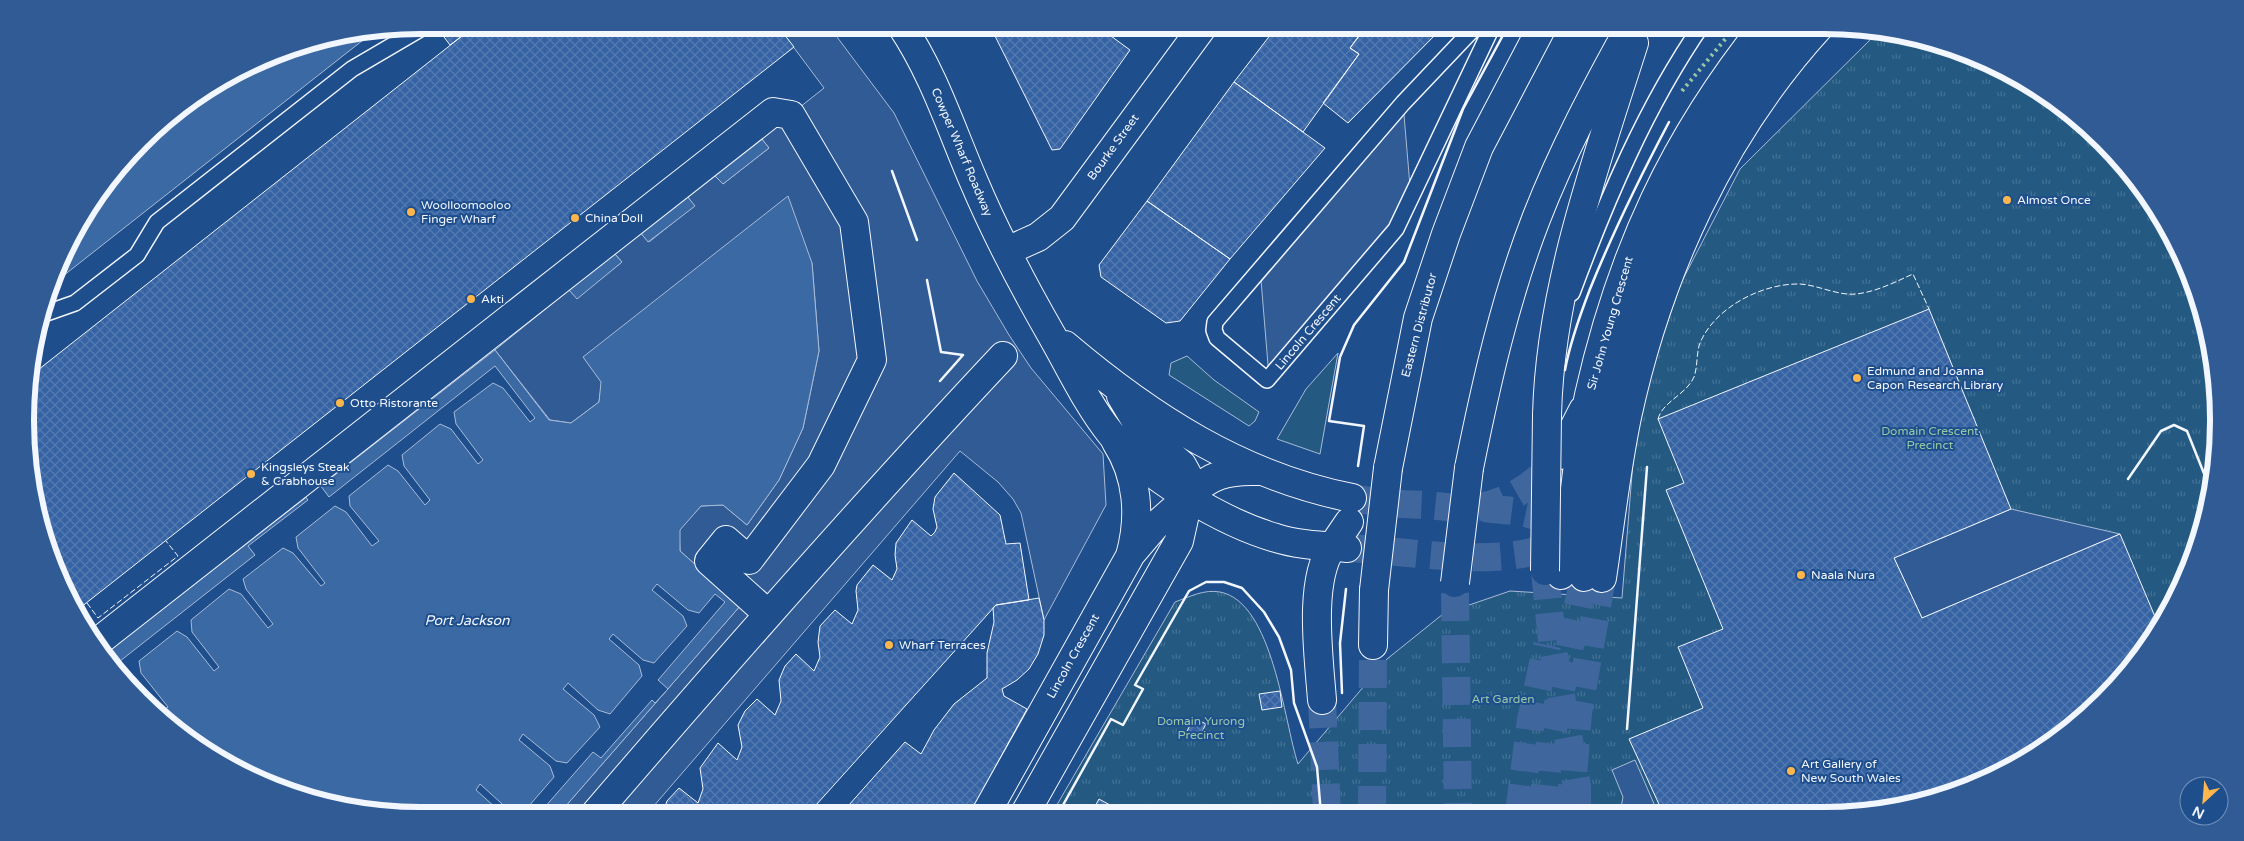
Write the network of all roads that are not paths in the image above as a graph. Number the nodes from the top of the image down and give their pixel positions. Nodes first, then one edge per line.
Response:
1 (411, 34) edge
2 (906, 34) edge
3 (1197, 34) edge
4 (1468, 34) edge
5 (1489, 34) edge
6 (1537, 34) edge
7 (1626, 34) edge
8 (1637, 34) edge
9 (1696, 34) edge
10 (1758, 34) edge
11 (1789, 34) edge
12 (1813, 34) edge
13 (1007, 251) junction
14 (49, 312) edge
15 (1050, 332) junction
16 (1553, 354) junction
17 (1003, 356) dead end
18 (1113, 386) junction
19 (1589, 397) junction
20 (1112, 435) junction
21 (1560, 455) tunnel mouth
22 (1261, 472) junction
23 (1189, 496) junction
24 (1345, 529) junction
25 (1130, 556) junction
26 (1573, 575) junction
27 (1455, 588) tunnel mouth
28 (767, 613) junction
29 (102, 639) edge
30 (1373, 645) tunnel mouth
31 (1322, 700) tunnel mouth
32 (601, 807) edge
33 (989, 807) edge
34 (1029, 807) edge

1 - 14 lane
2 - 13 main road, Cowper Wharf Roadway
3 - 13 main road, Bourke Street
4 - 5 lane, Lincoln Crescent
6 - 30 main road, Eastern Distributor, bridge
7 - 27 main road, bridge
8 - 16 main road
9 - 16 lane
10 - 19 main road, Sir John Young Crescent
11 - 26 main road
12 - 26 main road
13 - 15 main road, Cowper Wharf Roadway
15 - 18 main road, Cowper Wharf Roadway
15 - 20 main road, Cowper Wharf Roadway
16 - 26 main road, bridge
17 - 28 main road
18 - 22 main road, Cowper Wharf Roadway
18 - 23 main road
19 - 21 main road
19 - 26 main road, Sir John Young Crescent
20 - 23 main road, Cowper Wharf Roadway
20 - 25 main road, Lincoln Crescent
22 - 23 main road
22 - 24 main road, Cowper Wharf Roadway
23 - 24 main road, Cowper Wharf Roadway
23 - 25 main road
23 - 34 main road
24 - 31 main road
25 - 33 main road, Lincoln Crescent
28 - 29 main road
28 - 32 main road

